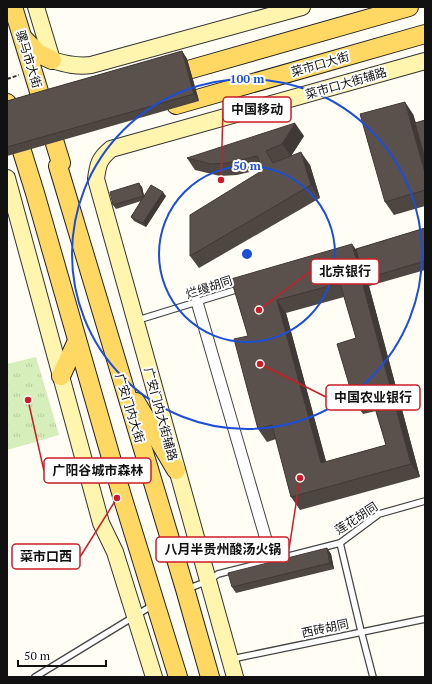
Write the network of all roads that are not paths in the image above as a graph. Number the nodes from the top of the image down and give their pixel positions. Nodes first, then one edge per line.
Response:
1 (13, 7) edge
2 (36, 7) edge
3 (302, 7) edge
4 (409, 7) edge
5 (425, 34) edge
6 (22, 37) junction
7 (52, 60) junction
8 (425, 60) edge
9 (152, 81) edge
10 (160, 109) edge
11 (27, 112) edge
12 (37, 141) edge
13 (107, 153) joint
14 (7, 178) edge
15 (37, 201) junction
16 (11, 203) edge
17 (250, 285) edge
18 (197, 302) junction
19 (137, 321) junction
20 (78, 341) junction
21 (61, 376) junction
22 (121, 377) junction
23 (176, 470) junction
24 (425, 501) edge
25 (340, 543) junction
26 (272, 560) junction
27 (208, 581) junction
28 (185, 589) junction
29 (155, 604) junction
30 (136, 615) junction
31 (425, 619) edge
32 (361, 631) junction
33 (230, 660) junction
34 (35, 677) edge
35 (154, 677) edge
36 (178, 677) edge
37 (210, 677) edge
38 (235, 677) edge
39 (373, 677) edge

1 - 6 main road, 骡马市大街
2 - 7 street, 骡马市大街
3 - 7 street
4 - 9 main road
5 - 10 main road, 菜市口大街
6 - 7 main road
6 - 11 main road, 骡马市大街
8 - 13 street, 菜市口大街辅路
11 - 12 main road
11 - 12 main road
12 - 15 main road
12 - 22 main road, 广安门内大街
13 - 19 street, 广安门内大街辅路
14 - 16 street
15 - 16 street
15 - 20 main road
16 - 21 street
17 - 18 lane, 烂缦胡同
18 - 19 lane, 烂缦胡同
18 - 26 street
19 - 23 street, 广安门内大街辅路
20 - 21 main road
20 - 29 main road
21 - 30 street
22 - 23 main road
22 - 28 main road, 广安门内大街
23 - 27 street, 广安门内大街辅路
24 - 25 lane, 莲花胡同
25 - 26 lane, 莲花胡同
25 - 32 lane
26 - 27 lane, 莲花胡同
27 - 28 lane, 莲花胡同
27 - 33 street, 广安门内大街辅路
28 - 37 main road, 广安门内大街
29 - 30 lane
29 - 36 main road
30 - 34 lane
30 - 35 street
31 - 32 lane, 西砖胡同
32 - 33 lane, 西砖胡同
32 - 39 lane
33 - 38 street, 广安门内大街辅路

